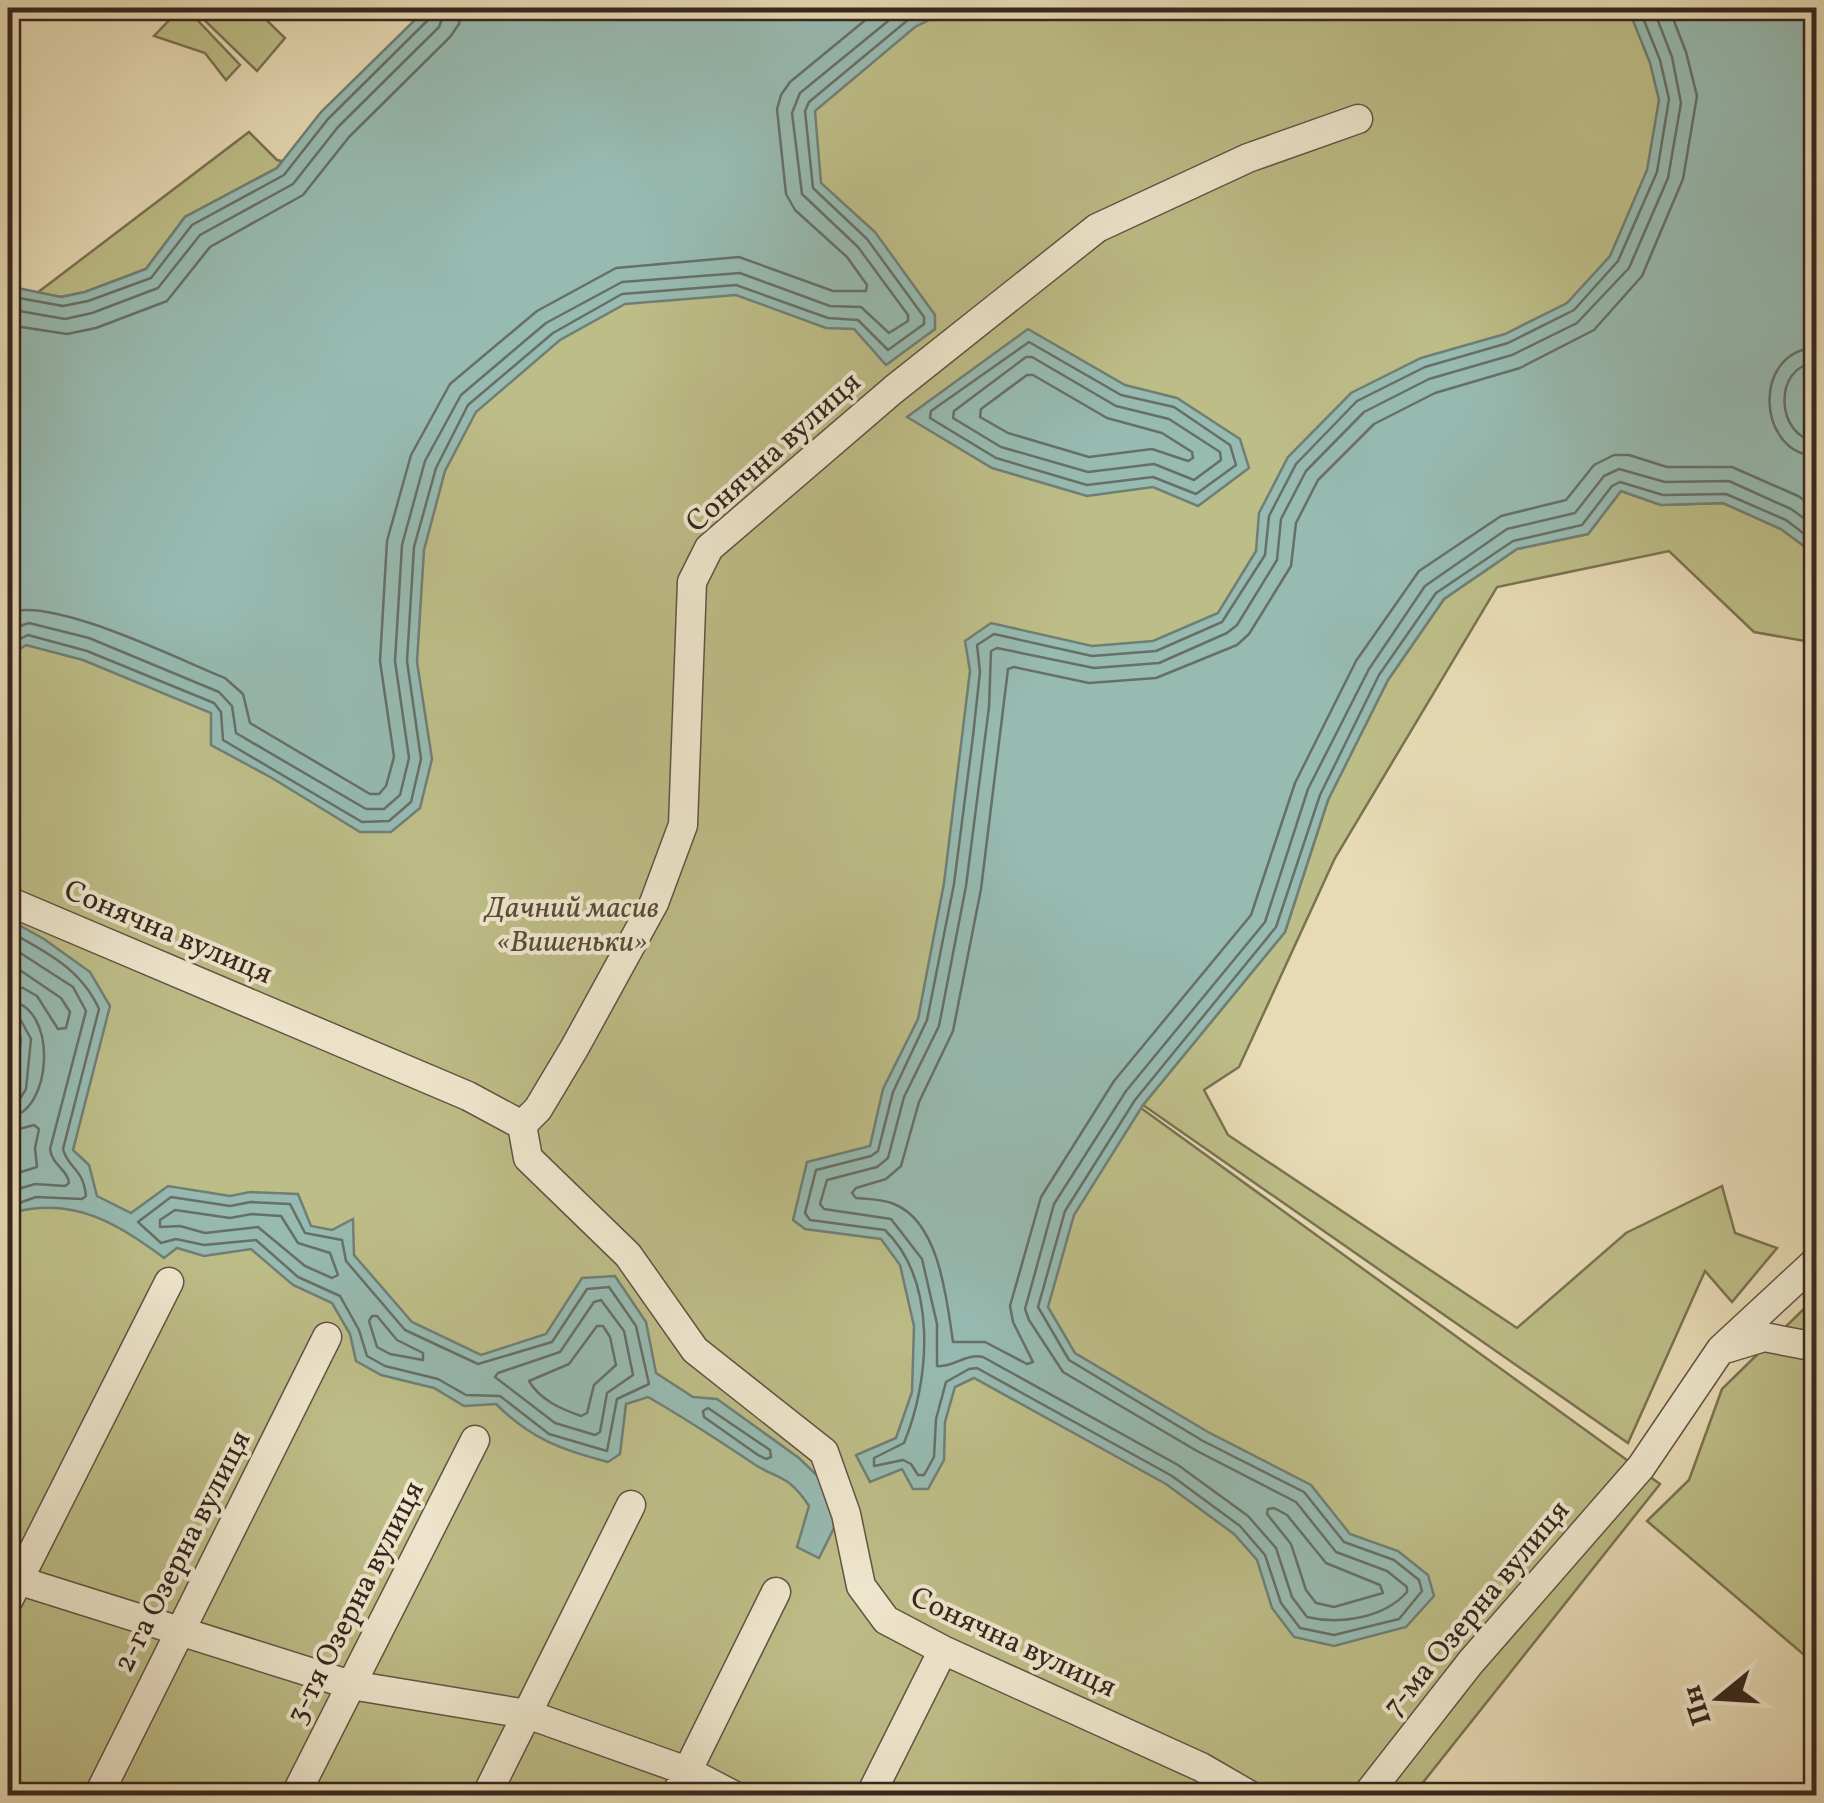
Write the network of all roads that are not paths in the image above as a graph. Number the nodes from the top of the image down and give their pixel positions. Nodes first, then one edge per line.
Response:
1 (1358, 119) dead end
2 (8, 900) edge
3 (522, 1125) junction
4 (1816, 1260) edge
5 (169, 1282) dead end
6 (327, 1337) dead end
7 (1816, 1347) edge
8 (1722, 1350) junction
9 (475, 1440) dead end
10 (632, 1505) dead end
11 (11, 1586) edge
12 (776, 1592) dead end
13 (180, 1630) junction
14 (943, 1650) junction
15 (351, 1685) junction
16 (527, 1714) junction
17 (681, 1783) edge
18 (98, 1796) edge
19 (295, 1796) edge
20 (486, 1796) edge
21 (735, 1796) edge
22 (870, 1796) edge
23 (1251, 1796) edge
24 (1366, 1796) edge

1 - 3 street, Сонячна вулиця
2 - 3 street, Сонячна вулиця
3 - 14 street, Сонячна вулиця
4 - 8 street, 7-ма Озерна вулиця
5 - 11 street
6 - 13 street, 2-га Озерна вулиця
7 - 8 street
8 - 24 street, 7-ма Озерна вулиця
9 - 15 street, 3-тя Озерна вулиця
10 - 16 street
11 - 13 street
12 - 17 street
13 - 15 street
13 - 18 street, 2-га Озерна вулиця
14 - 22 street
14 - 23 street, Сонячна вулиця
15 - 16 street
15 - 19 street, 3-тя Озерна вулиця
16 - 17 street
16 - 20 street
17 - 21 street

